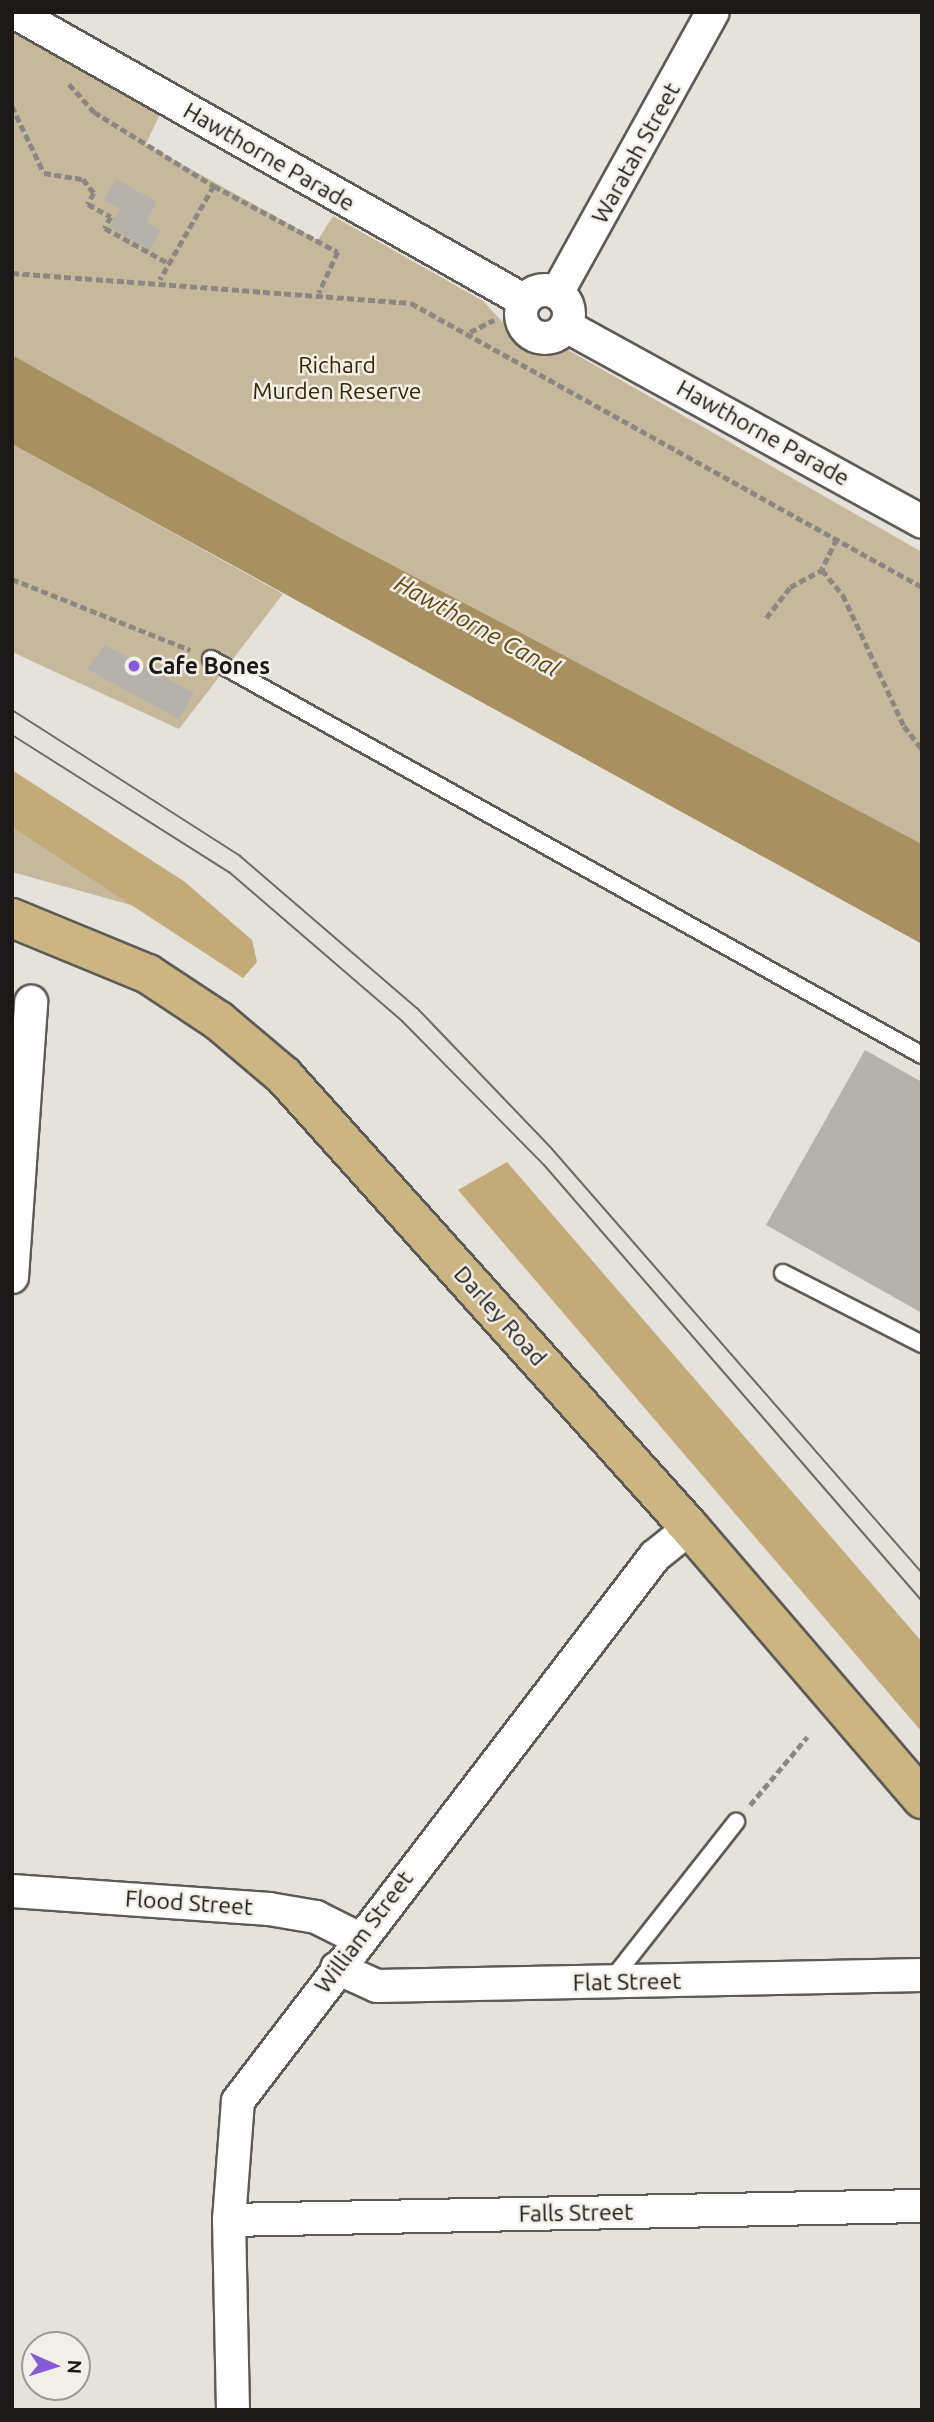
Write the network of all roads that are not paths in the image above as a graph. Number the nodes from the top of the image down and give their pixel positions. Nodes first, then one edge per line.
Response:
1 (713, 12) edge
2 (25, 15) edge
3 (557, 293) junction
4 (525, 301) junction
5 (566, 326) junction
6 (922, 522) edge
7 (211, 659) road end
8 (12, 918) edge
9 (32, 1002) dead end
10 (922, 1055) edge
11 (783, 1273) dead end
12 (12, 1277) edge
13 (922, 1343) edge
14 (690, 1528) junction
15 (922, 1799) edge
16 (736, 1822) road end
17 (12, 1891) edge
18 (360, 1938) junction
19 (337, 1968) junction
20 (922, 1975) edge
21 (609, 1983) junction
22 (922, 2206) edge
23 (229, 2220) junction
24 (233, 2410) edge

1 - 3 street, Waratah Street
2 - 4 street, Hawthorne Parade
3 - 4 street
3 - 5 street
4 - 5 street
5 - 6 street, Hawthorne Parade
7 - 10 lane
8 - 14 main road, Darley Road
9 - 12 street
11 - 13 lane
14 - 15 main road, Darley Road
14 - 18 street, William Street
16 - 21 lane
17 - 18 street, Flood Street
18 - 19 street, William Street
19 - 21 street, Flat Street
19 - 23 street, William Street
20 - 21 street, Flat Street
22 - 23 street, Falls Street
23 - 24 street, William Street

